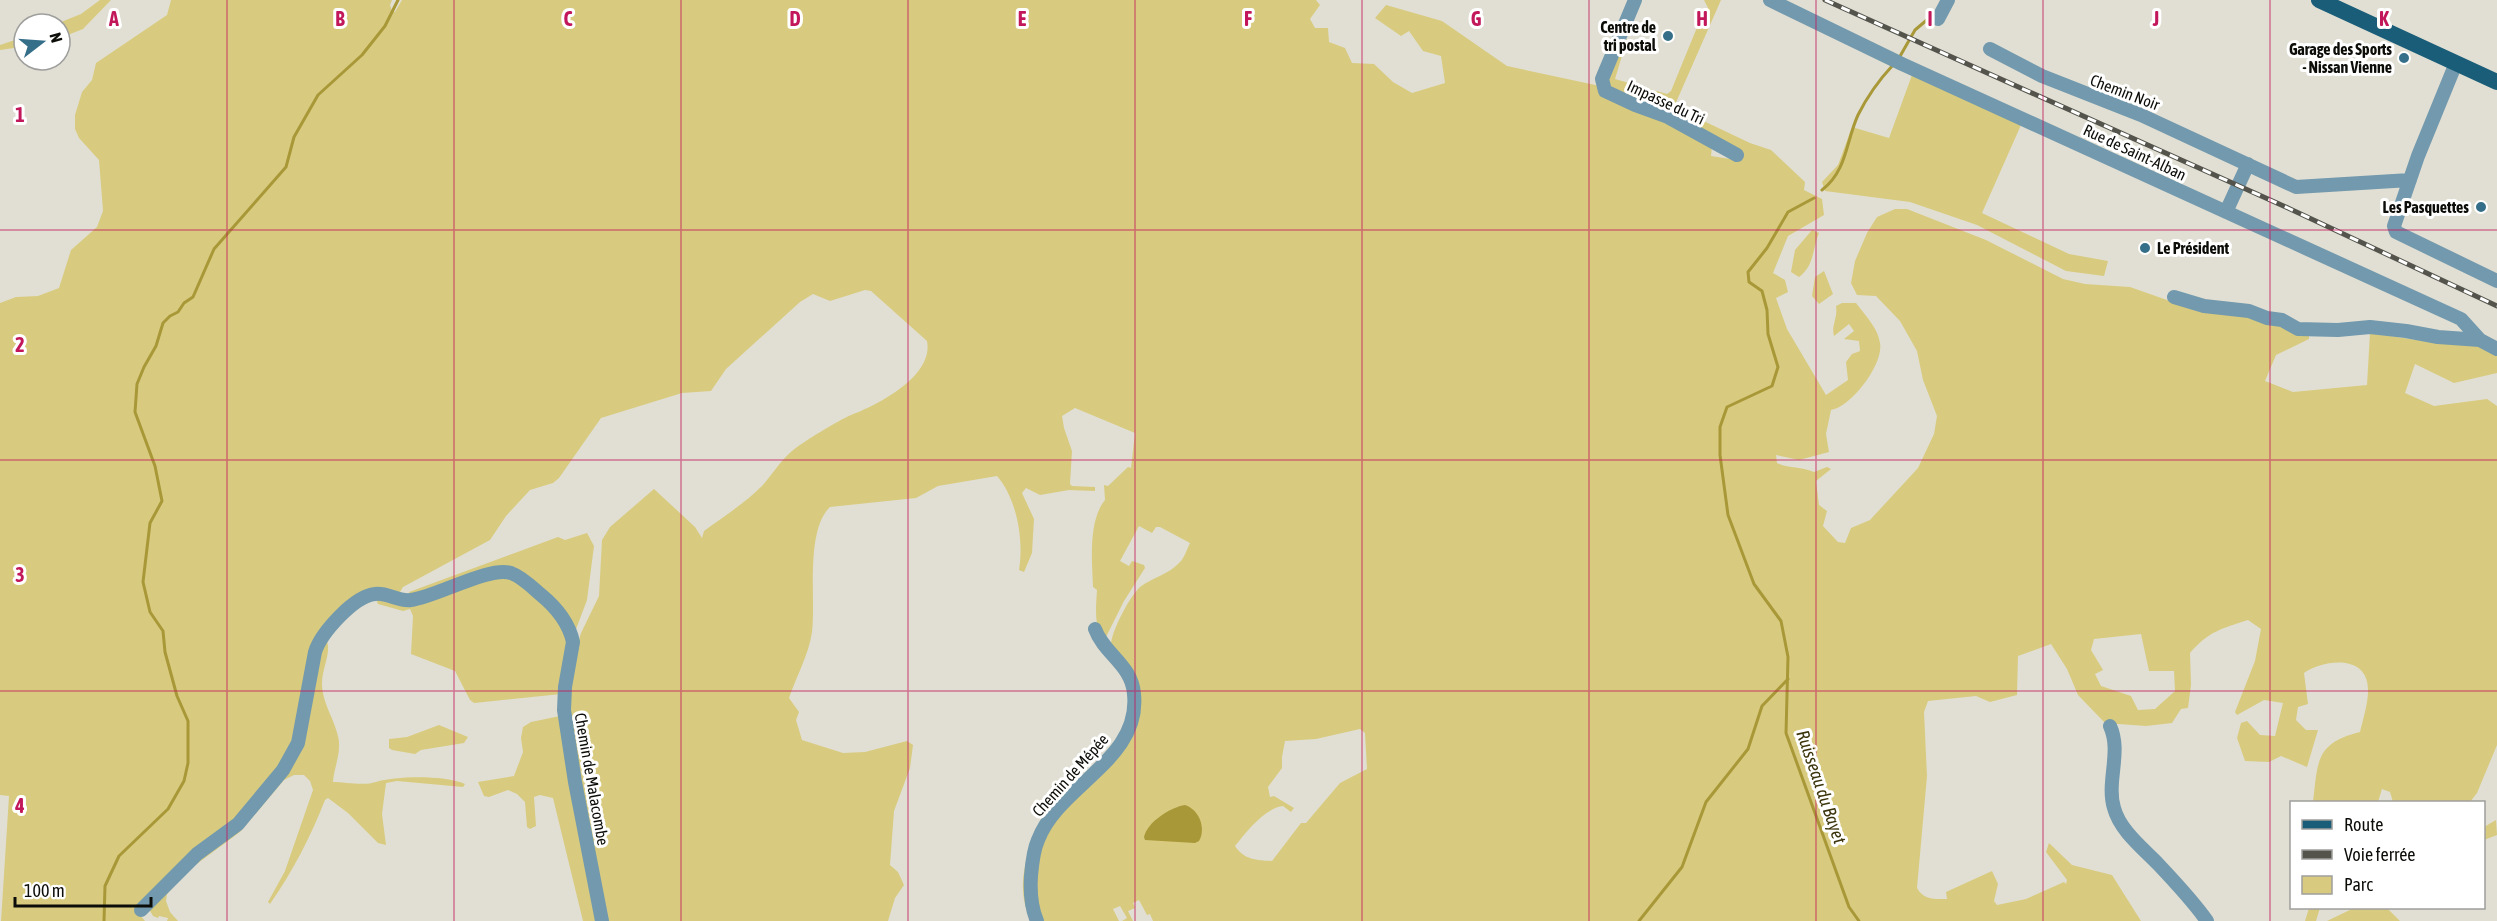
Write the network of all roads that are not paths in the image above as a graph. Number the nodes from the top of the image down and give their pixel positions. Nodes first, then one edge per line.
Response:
1 (1635, 0) edge
2 (1770, 0) edge
3 (1948, 0) edge
4 (2319, 0) edge
5 (1938, 19) dead end
6 (1990, 49) dead end
7 (2456, 63) junction
8 (2497, 82) edge
9 (1737, 155) dead end
10 (2248, 164) junction
11 (2410, 180) junction
12 (2226, 212) junction
13 (2497, 281) edge
14 (2174, 297) dead end
15 (2480, 340) junction
16 (2497, 349) edge
17 (1095, 628) dead end
18 (2110, 726) dead end
19 (141, 910) dead end
20 (602, 921) edge
21 (1037, 921) edge
22 (2207, 921) edge

1 - 9 street, Impasse du Tri
2 - 12 street, Rue de Saint-Alban
3 - 5 street
4 - 7 main road
6 - 10 street, Chemin Noir
7 - 8 main road
7 - 11 street
10 - 11 street, Chemin Noir
10 - 12 street
11 - 13 street
12 - 15 street, Rue de Saint-Alban
14 - 15 street
15 - 16 street
17 - 21 street, Chemin de Mépée
18 - 22 street
19 - 20 street, Chemin de Malacombe

